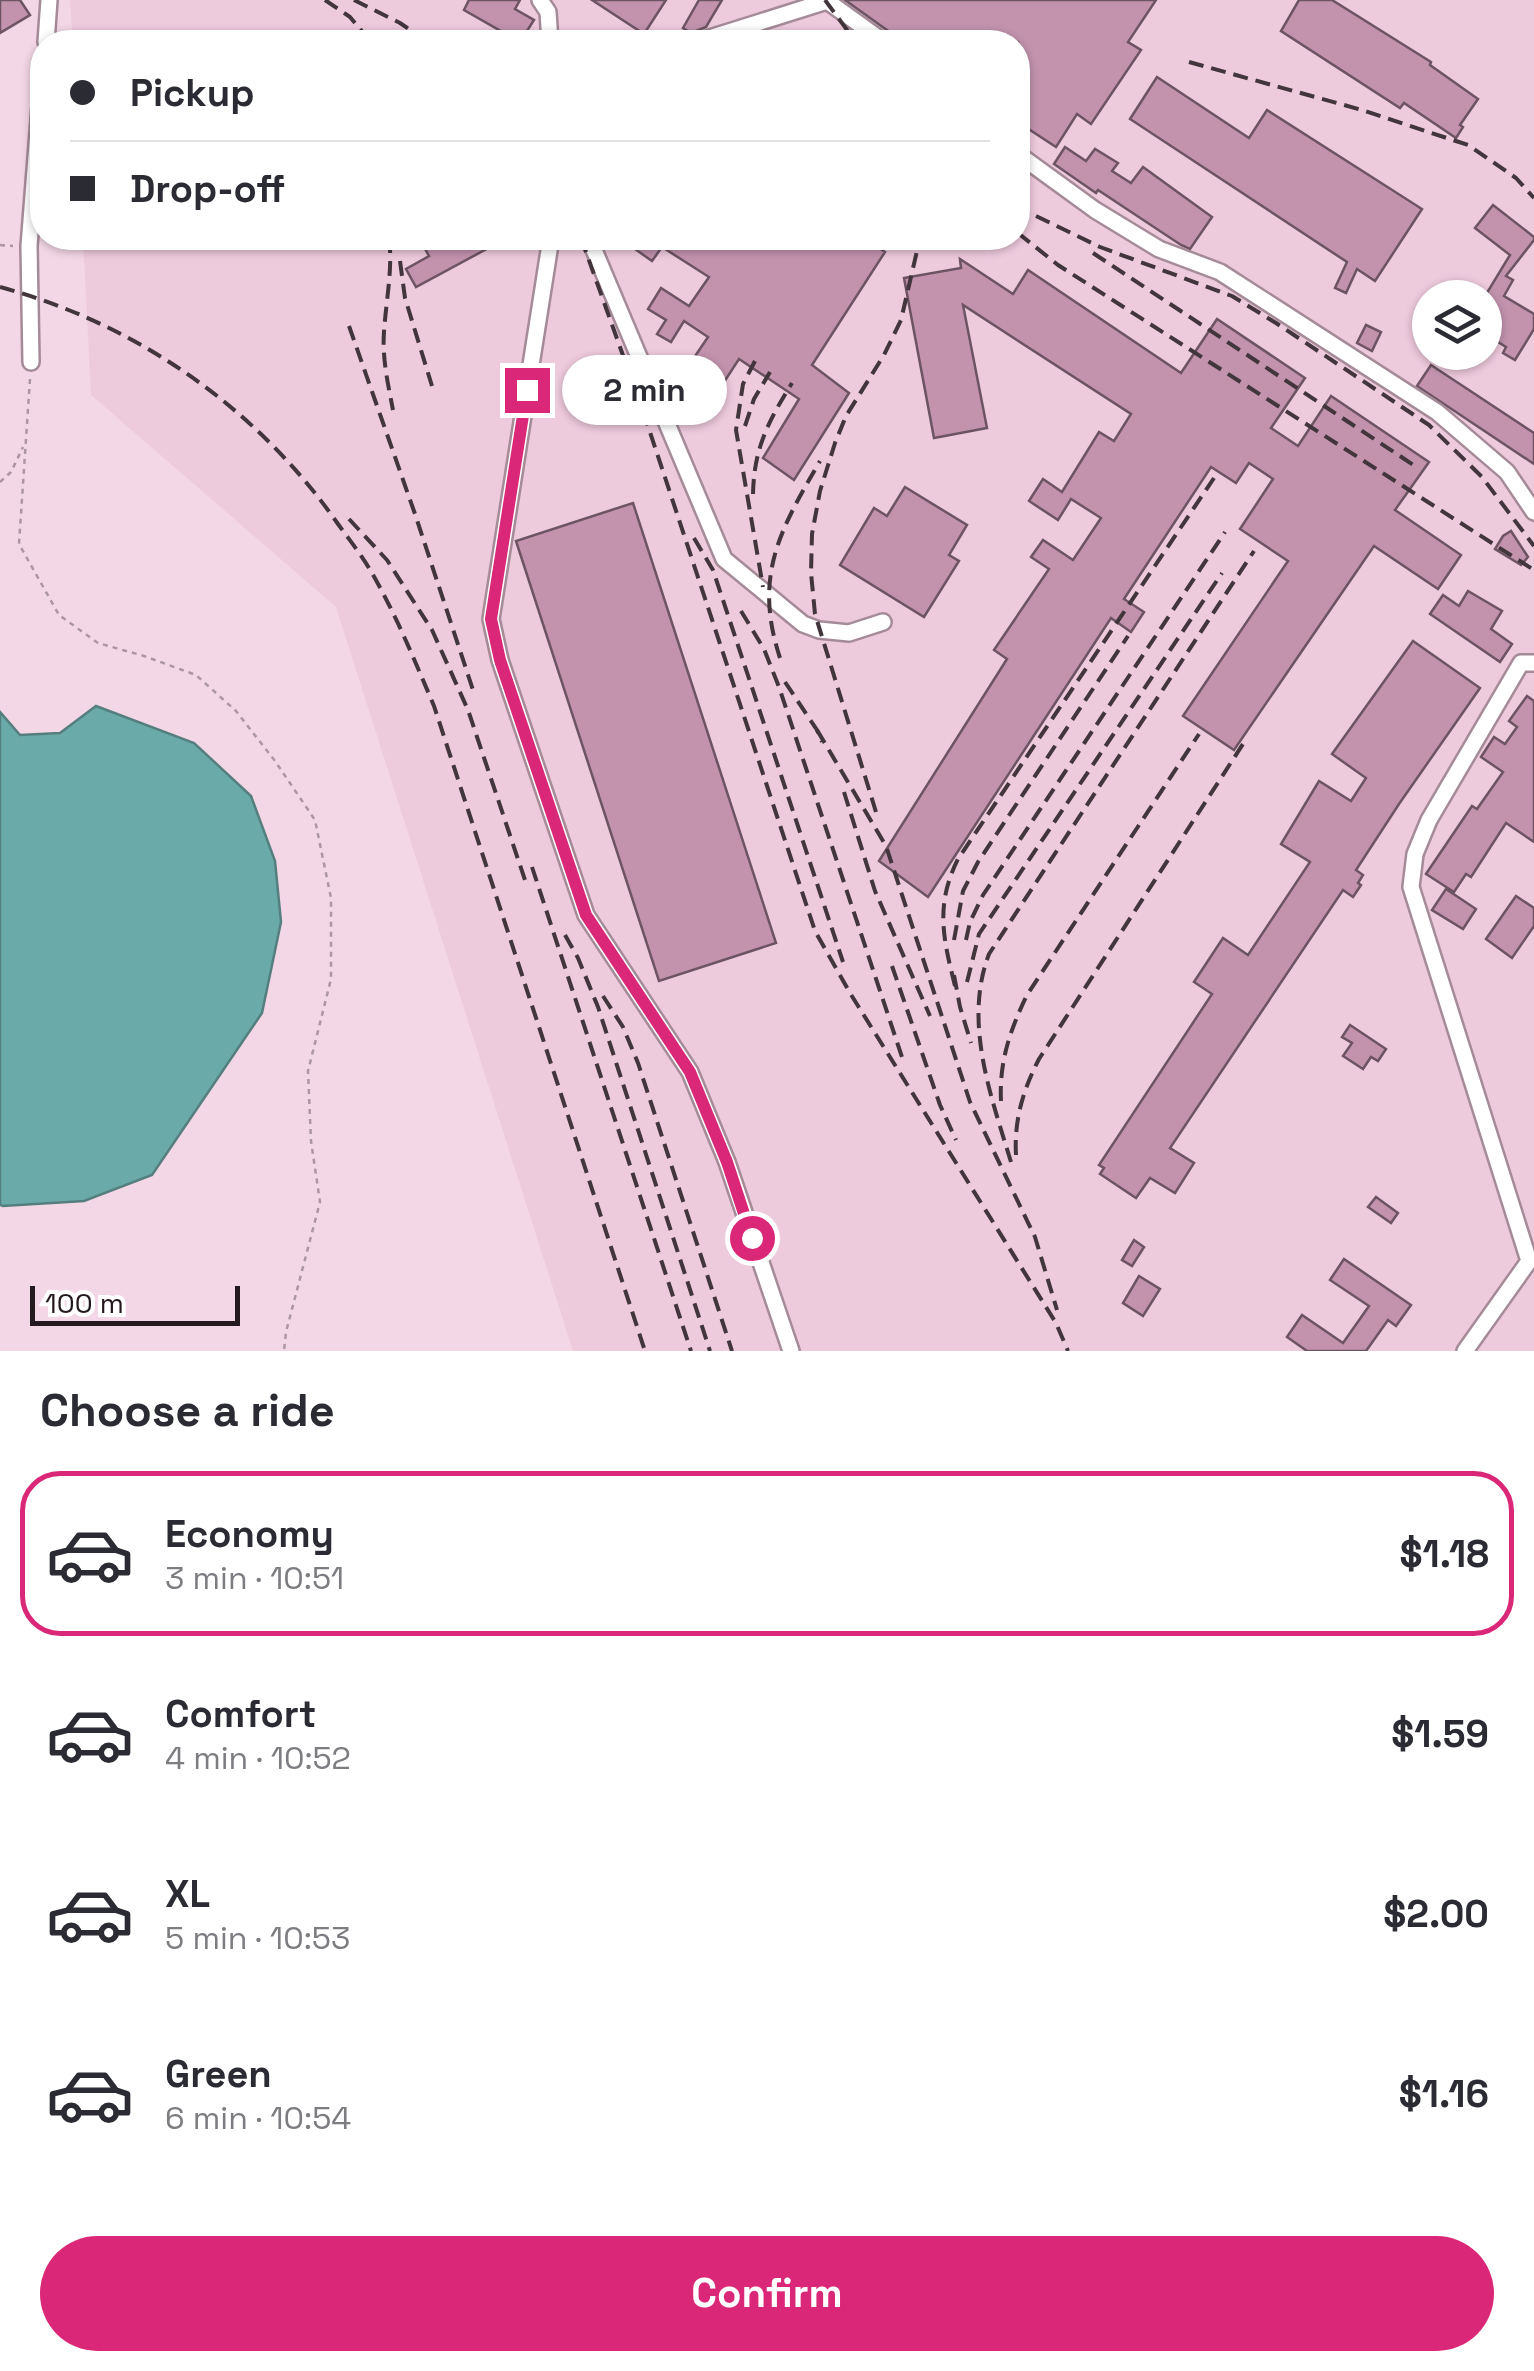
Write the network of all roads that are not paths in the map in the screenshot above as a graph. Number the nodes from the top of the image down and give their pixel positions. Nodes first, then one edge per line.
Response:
1 (49, 0) edge
2 (540, 0) edge
3 (47, 30) edge
4 (549, 30) edge
5 (735, 30) edge
6 (867, 30) edge
7 (1030, 163) edge
8 (30, 233) edge
9 (549, 250) edge
10 (594, 250) edge
11 (32, 362) road end
12 (1534, 512) edge
13 (883, 622) dead end
14 (1534, 663) edge
15 (1531, 1261) edge
16 (791, 1351) edge
17 (1466, 1351) edge

1 - 3 lane
2 - 4 lane
5 - 6 lane
7 - 12 lane
8 - 11 lane
9 - 16 lane
10 - 13 lane
14 - 15 lane
15 - 17 lane

